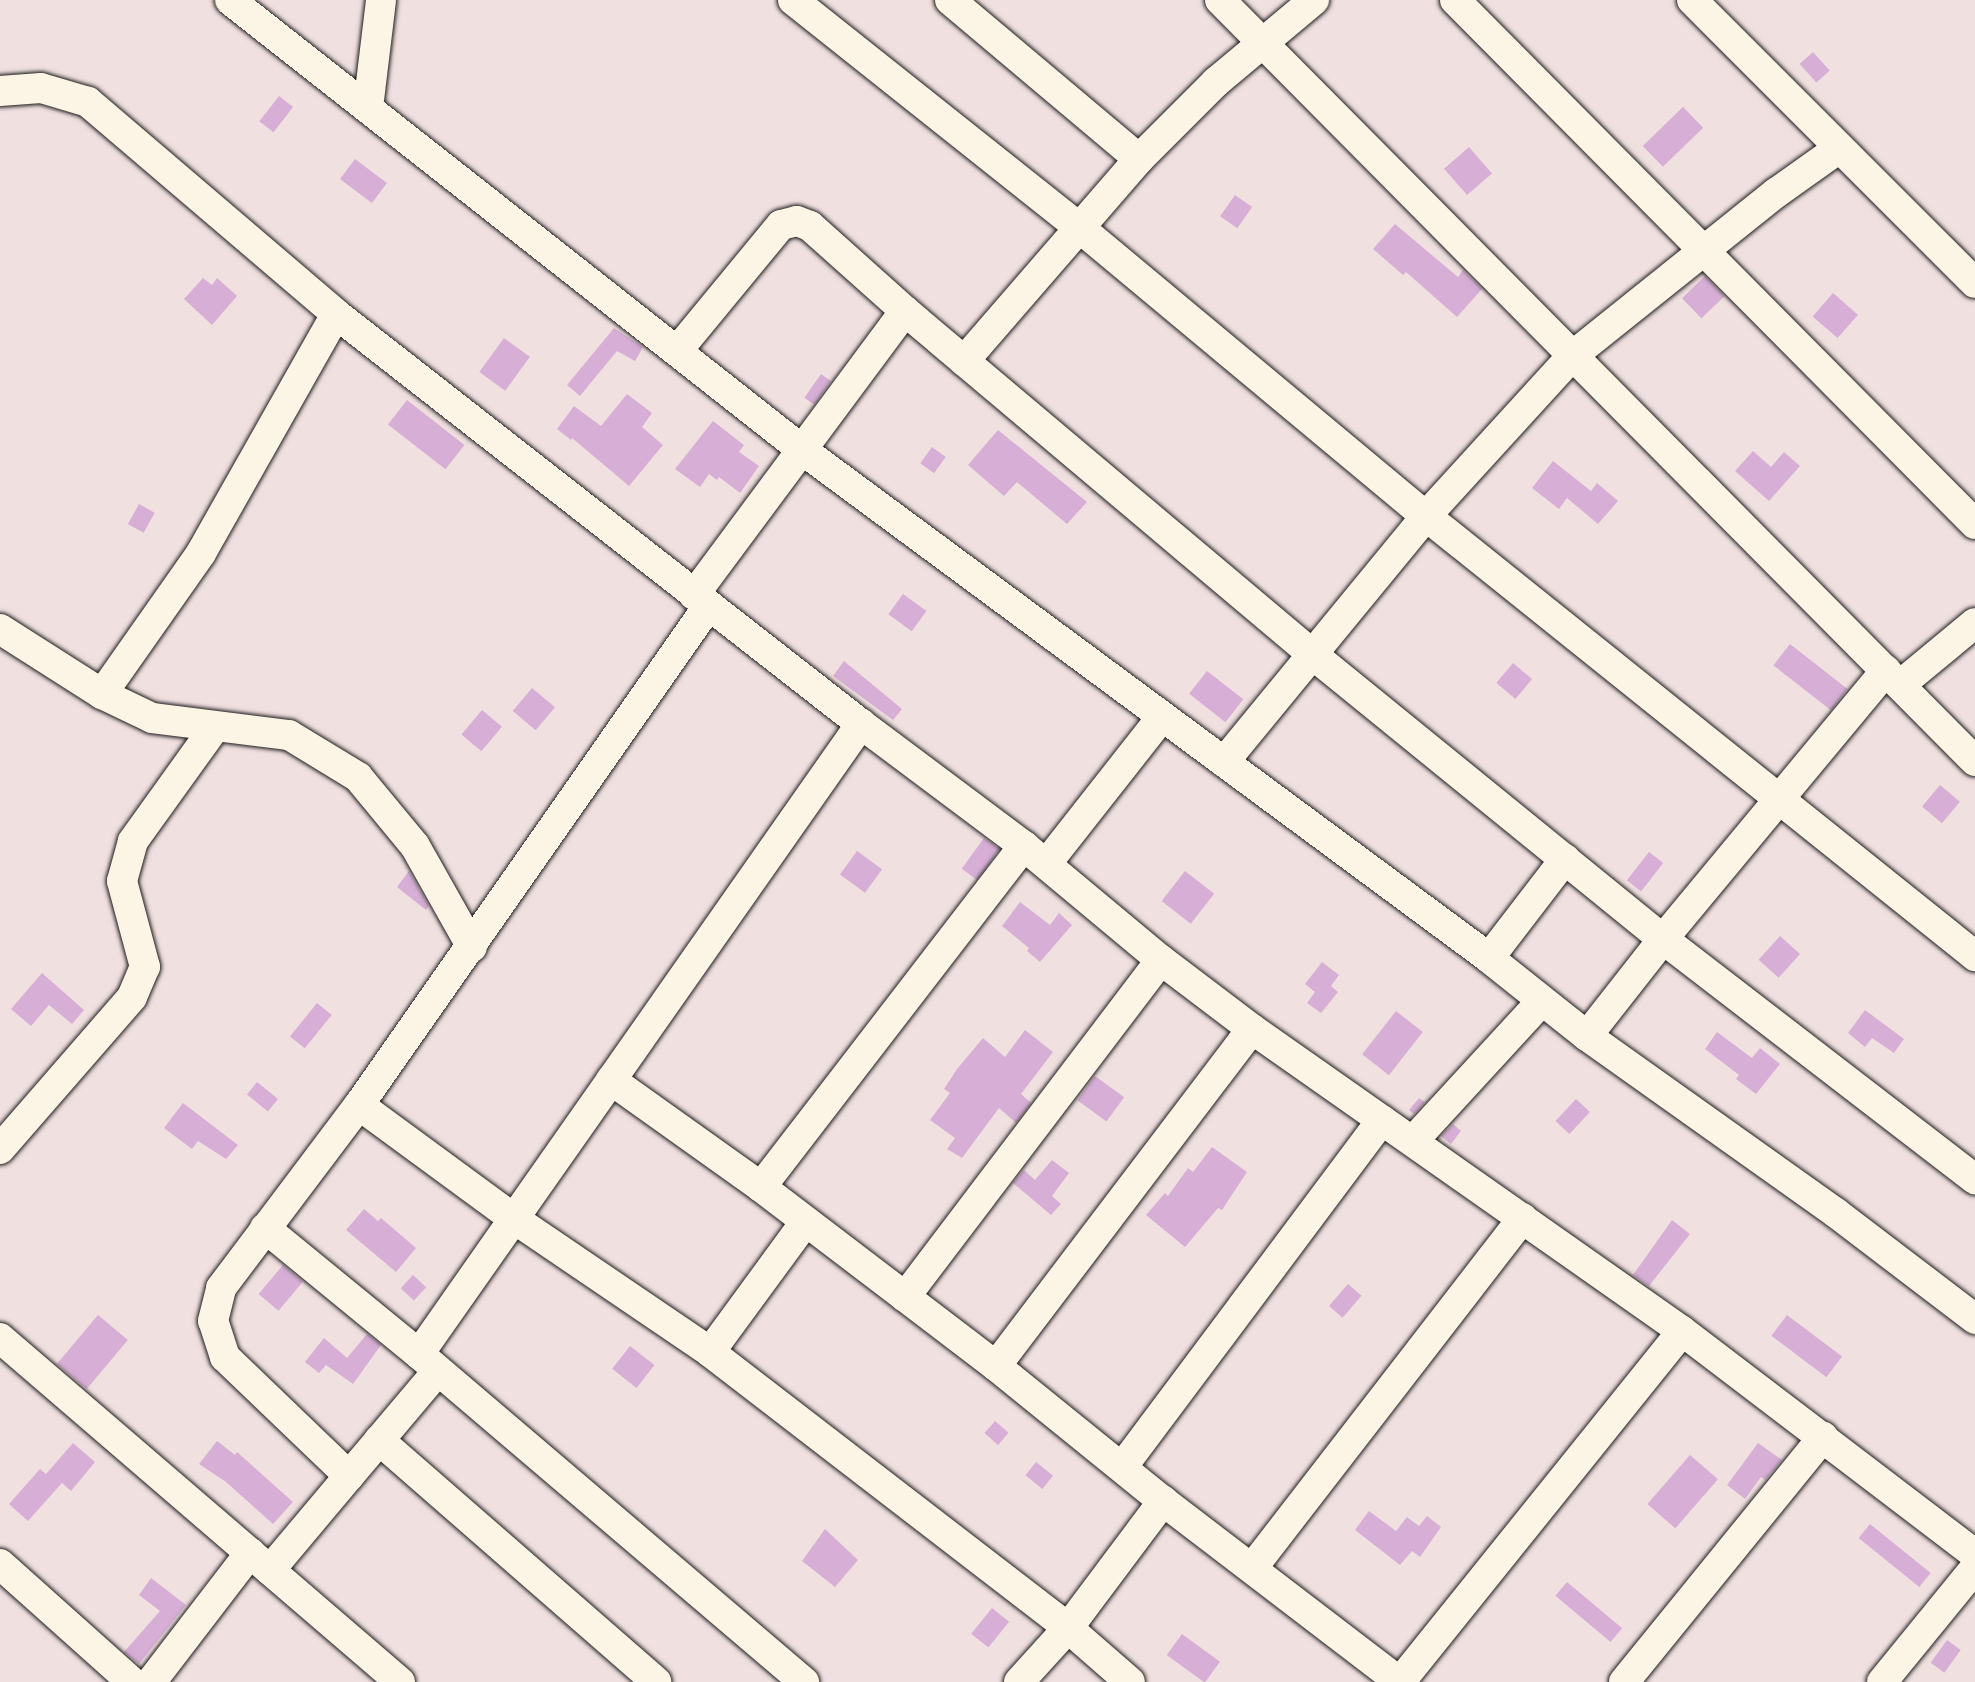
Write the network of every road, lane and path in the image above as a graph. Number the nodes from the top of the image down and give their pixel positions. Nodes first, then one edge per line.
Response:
1 (230, 0) edge
2 (382, 0) edge
3 (793, 0) edge
4 (950, 0) edge
5 (1220, 0) edge
6 (1314, 0) edge
7 (1455, 0) edge
8 (1692, 0) edge
9 (1262, 42) junction
10 (0, 91) edge
11 (368, 108) junction
12 (1838, 149) junction
13 (1139, 159) junction
14 (1081, 229) junction
15 (1703, 252) junction
16 (1975, 283) edge
17 (905, 311) junction
18 (336, 314) junction
19 (677, 351) junction
20 (1571, 357) junction
21 (964, 361) junction
22 (801, 450) junction
23 (1426, 516) junction
24 (1975, 524) edge
25 (701, 600) junction
26 (1975, 622) edge
27 (0, 629) edge
28 (1312, 654) junction
29 (1893, 678) junction
30 (102, 694) junction
31 (1162, 717) junction
32 (861, 724) junction
33 (215, 727) junction
34 (1975, 761) edge
35 (1224, 762) junction
36 (1778, 799) junction
37 (1035, 855) junction
38 (1565, 859) junction
39 (1663, 939) junction
40 (472, 947) junction
41 (1975, 956) edge
42 (1489, 958) junction
43 (1161, 960) junction
44 (1541, 1002) junction
45 (1252, 1029) junction
46 (1587, 1036) junction
47 (611, 1080) junction
48 (359, 1105) junction
49 (1382, 1120) junction
50 (1413, 1141) junction
51 (0, 1149) edge
52 (1975, 1179) edge
53 (761, 1187) junction
54 (513, 1218) junction
55 (1523, 1218) junction
56 (806, 1221) junction
57 (265, 1228) junction
58 (905, 1297) junction
59 (1975, 1320) edge
60 (1682, 1331) junction
61 (0, 1338) edge
62 (710, 1352) junction
63 (428, 1363) junction
64 (996, 1366) junction
65 (1823, 1437) junction
66 (379, 1440) junction
67 (1123, 1466) junction
68 (349, 1476) junction
69 (1163, 1501) junction
70 (1975, 1554) edge
71 (260, 1561) junction
72 (0, 1564) edge
73 (1253, 1567) junction
74 (1975, 1568) edge
75 (1068, 1628) junction
76 (132, 1682) edge
77 (151, 1682) edge
78 (400, 1682) edge
79 (656, 1682) edge
80 (804, 1682) edge
81 (1019, 1682) edge
82 (1130, 1682) edge
83 (1400, 1682) edge
84 (1624, 1682) edge
85 (1882, 1682) edge

1 - 11 street
2 - 11 street
3 - 14 street
4 - 13 street
5 - 9 street
6 - 9 street
7 - 15 street
8 - 12 street
9 - 13 street
9 - 20 street
10 - 18 street
11 - 19 street
12 - 15 street
12 - 16 street
13 - 14 street
14 - 21 street
14 - 23 street
15 - 20 street
15 - 24 street
17 - 19 street
17 - 21 street
17 - 22 street
18 - 25 street
18 - 30 street
19 - 22 street
20 - 23 street
20 - 29 street
21 - 28 street
22 - 25 street
22 - 31 street
23 - 28 street
23 - 36 street
25 - 32 street
25 - 40 street
26 - 29 street
27 - 30 street
28 - 35 street
28 - 38 street
29 - 34 street
29 - 36 street
30 - 33 street
31 - 35 street
31 - 37 street
32 - 37 street
32 - 47 street
33 - 40 street
33 - 51 street
35 - 42 street
36 - 39 street
36 - 41 street
37 - 43 street
37 - 53 street
38 - 39 street
38 - 42 street
39 - 46 street
39 - 52 street
40 - 48 street
42 - 44 street
43 - 45 street
43 - 58 street
44 - 46 street
44 - 50 street
45 - 49 street
45 - 64 street
46 - 59 street
47 - 53 street
47 - 54 street
48 - 54 street
48 - 57 street
49 - 50 street
49 - 67 street
50 - 55 street
53 - 56 street
54 - 62 street
54 - 63 street
55 - 60 street
55 - 73 street
56 - 58 street
56 - 62 street
57 - 63 street
57 - 68 street
58 - 64 street
60 - 65 street
60 - 83 street
61 - 71 street
62 - 75 street
63 - 66 street
63 - 80 street
64 - 67 street
65 - 70 street
65 - 84 street
66 - 68 street
66 - 79 street
67 - 69 street
68 - 71 street
69 - 73 street
69 - 75 street
71 - 77 street
71 - 78 street
72 - 76 street
73 - 83 street
74 - 85 street
75 - 81 street
75 - 82 street

